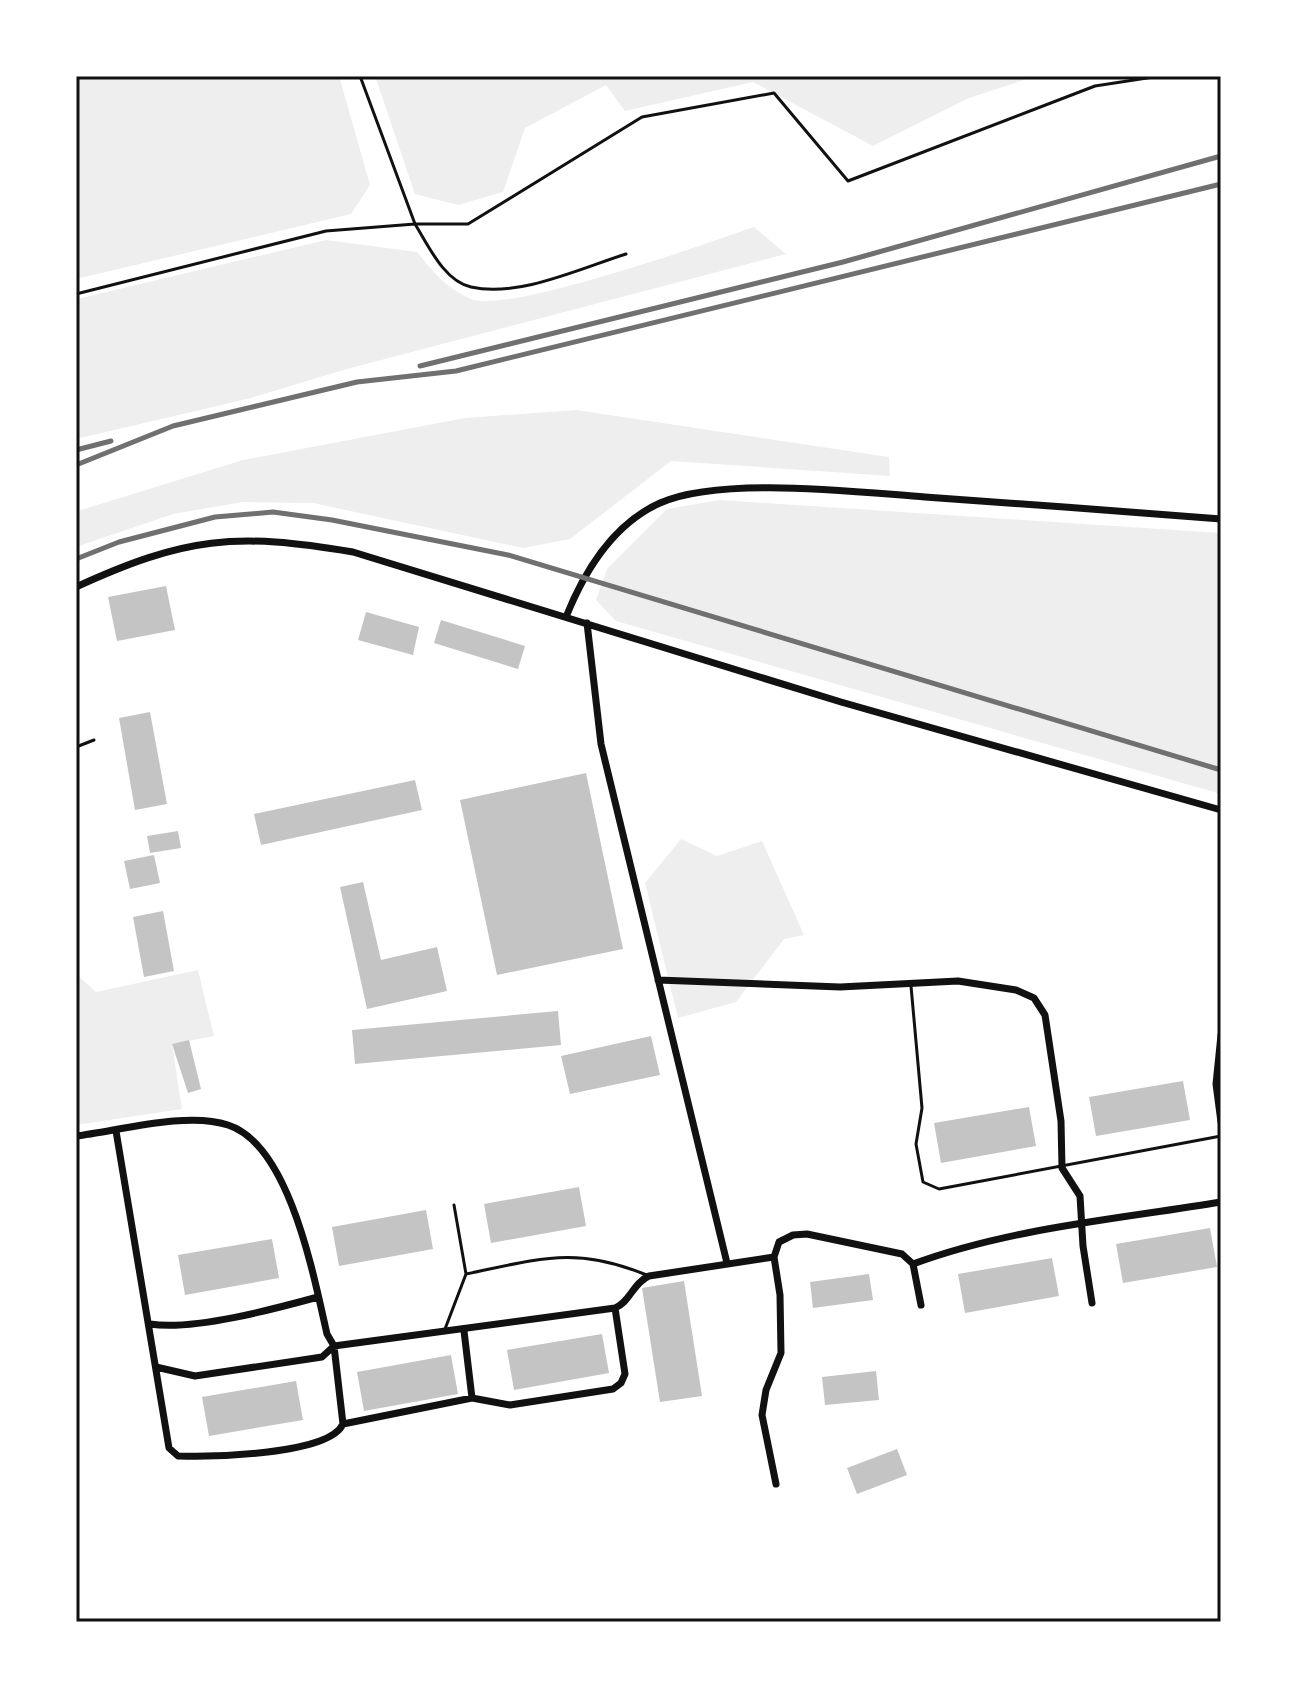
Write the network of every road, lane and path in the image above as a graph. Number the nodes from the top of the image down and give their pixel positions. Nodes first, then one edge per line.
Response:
1 (360, 76) edge
2 (1160, 76) edge
3 (415, 224) junction
4 (626, 254) dead end
5 (76, 294) edge
6 (1221, 519) edge
7 (76, 587) edge
8 (566, 617) junction
9 (587, 623) junction
10 (94, 740) dead end
11 (76, 747) edge
12 (1221, 810) edge
13 (658, 980) junction
14 (911, 986) junction
15 (1221, 1035) edge
16 (1221, 1122) edge
17 (116, 1131) junction
18 (76, 1136) edge
19 (1221, 1136) edge
20 (1062, 1168) junction
21 (1221, 1202) edge
22 (454, 1205) dead end
23 (1081, 1226) junction
24 (774, 1257) junction
25 (727, 1263) junction
26 (913, 1264) junction
27 (466, 1274) junction
28 (649, 1276) junction
29 (318, 1297) junction
30 (1092, 1303) dead end
31 (921, 1305) dead end
32 (615, 1308) junction
33 (150, 1324) junction
34 (464, 1331) junction
35 (444, 1333) junction
36 (334, 1346) junction
37 (156, 1367) junction
38 (472, 1398) junction
39 (343, 1424) junction
40 (776, 1484) dead end

1 - 3 path
2 - 3 path
3 - 4 path
3 - 5 path
6 - 8 street
7 - 8 street
8 - 9 street
9 - 12 street
9 - 13 street
10 - 11 lane
13 - 14 street
13 - 25 street
14 - 20 street
14 - 20 lane
15 - 16 street
17 - 18 street
17 - 29 street
17 - 33 street
19 - 20 lane
20 - 23 street
21 - 23 street
22 - 27 lane
23 - 26 street
23 - 30 street
24 - 25 street
24 - 26 street
24 - 40 street
25 - 28 street
26 - 31 street
27 - 28 lane
27 - 35 lane
28 - 32 street
29 - 33 street
29 - 36 street
32 - 34 street
32 - 38 street
33 - 37 street
34 - 35 street
34 - 38 street
35 - 36 street
36 - 37 street
36 - 39 street
37 - 39 street
38 - 39 street

